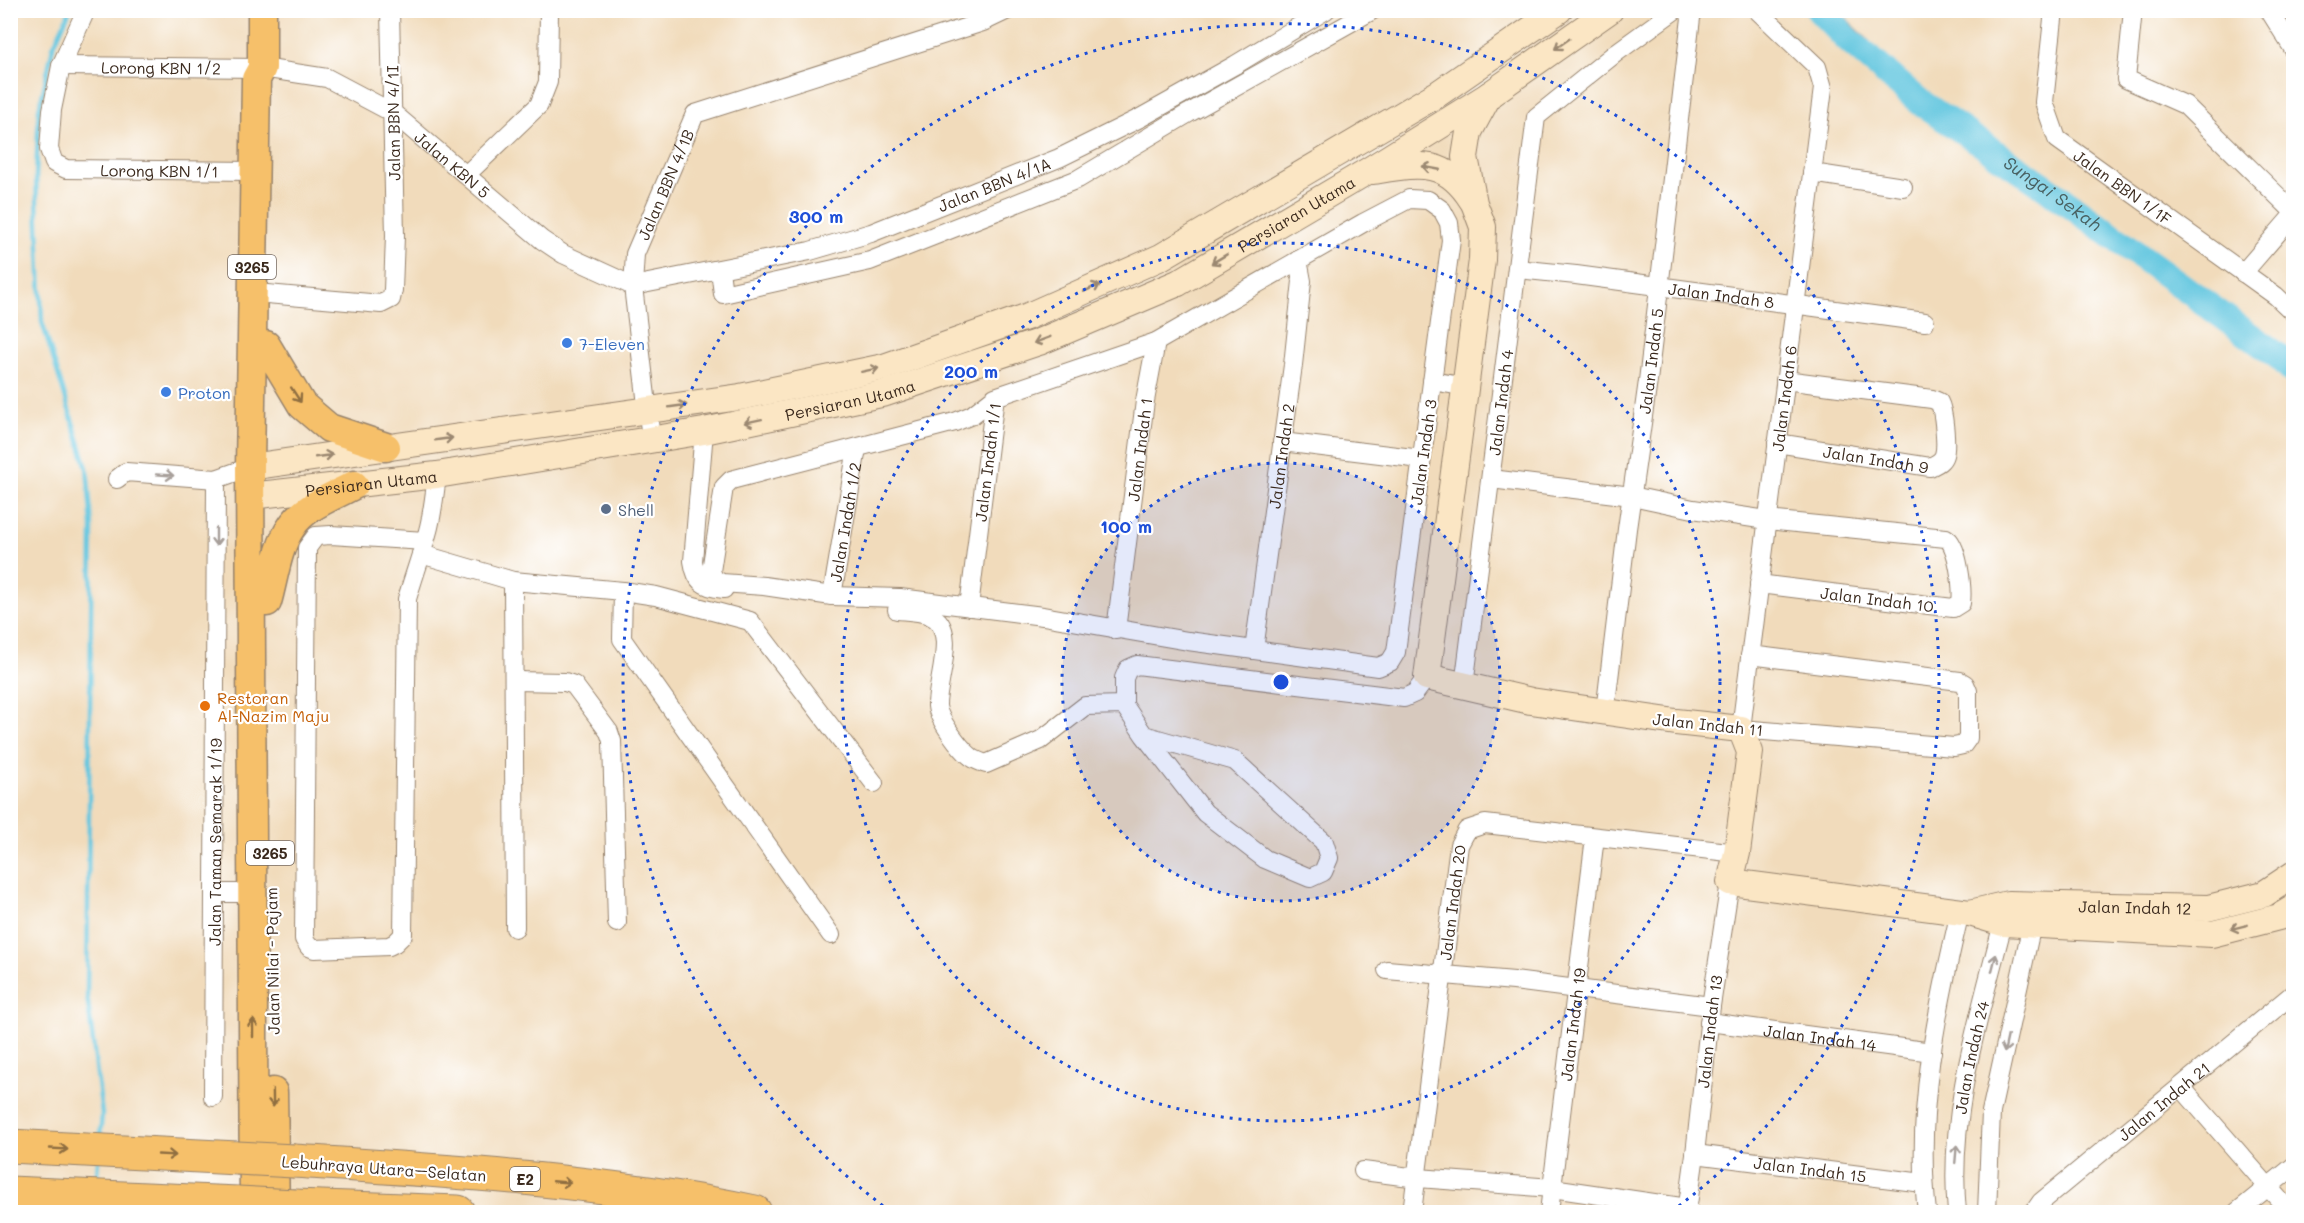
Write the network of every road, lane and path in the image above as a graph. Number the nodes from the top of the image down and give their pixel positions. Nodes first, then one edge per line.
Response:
1 (86, 10) edge
2 (262, 10) edge
3 (390, 10) edge
4 (549, 10) edge
5 (1008, 10) edge
6 (1326, 10) edge
7 (1373, 10) edge
8 (1559, 10) edge
9 (1610, 10) edge
10 (1675, 10) edge
11 (1688, 10) edge
12 (1757, 10) edge
13 (2054, 10) edge
14 (2133, 10) edge
15 (2269, 10) edge
16 (982, 16) edge
17 (2294, 50) edge
18 (61, 66) junction
19 (262, 68) junction
20 (1489, 95) junction
21 (393, 113) junction
22 (254, 171) junction
23 (1366, 172) junction
24 (1812, 173) junction
25 (467, 174) junction
26 (1903, 187) dead end
27 (1474, 203) junction
28 (926, 212) junction
29 (2294, 213) edge
30 (936, 235) junction
31 (1451, 240) joint
32 (1298, 260) junction
33 (1517, 269) junction
34 (720, 270) junction
35 (2243, 273) junction
36 (633, 286) junction
37 (1658, 286) junction
38 (267, 294) junction
39 (1794, 305) junction
40 (2294, 313) edge
41 (1925, 322) dead end
42 (1156, 342) junction
43 (266, 345) junction
44 (1785, 380) junction
45 (1432, 381) junction
46 (1467, 387) junction
47 (995, 397) junction
48 (648, 410) junction
49 (704, 431) junction
50 (651, 439) junction
51 (1282, 442) junction
52 (1777, 443) junction
53 (386, 447) junction
54 (857, 448) junction
55 (1421, 459) junction
56 (258, 466) junction
57 (437, 475) junction
58 (216, 478) junction
59 (117, 479) dead end
60 (1491, 479) junction
61 (354, 485) junction
62 (258, 495) junction
63 (1632, 496) junction
64 (1767, 520) junction
65 (423, 548) junction
66 (513, 581) junction
67 (1759, 584) junction
68 (623, 591) junction
69 (832, 596) junction
70 (267, 602) junction
71 (969, 607) junction
72 (1116, 630) junction
73 (1254, 650) junction
74 (1750, 655) junction
75 (1427, 677) junction
76 (514, 681) junction
77 (1464, 686) junction
78 (1124, 705) junction
79 (1605, 712) junction
80 (1741, 729) junction
81 (1144, 735) junction
82 (874, 783) dead end
83 (1595, 837) junction
84 (1737, 853) junction
85 (2294, 874) edge
86 (1730, 882) junction
87 (215, 893) junction
88 (253, 893) junction
89 (2294, 908) edge
90 (1965, 913) junction
91 (2006, 914) junction
92 (2034, 915) junction
93 (617, 923) dead end
94 (515, 928) dead end
95 (831, 935) dead end
96 (1387, 970) dead end
97 (1443, 974) junction
98 (1576, 988) junction
99 (2294, 993) edge
100 (1710, 1014) junction
101 (1932, 1052) junction
102 (2182, 1088) junction
103 (213, 1097) dead end
104 (10, 1146) edge
105 (1695, 1154) junction
106 (2294, 1166) edge
107 (1363, 1171) dead end
108 (1418, 1178) junction
109 (1923, 1183) junction
110 (2268, 1187) junction
111 (1552, 1188) junction
112 (10, 1193) edge
113 (246, 1208) edge
114 (285, 1209) edge
115 (1687, 1210) edge
116 (2034, 1211) edge
117 (458, 1212) edge
118 (754, 1212) edge
119 (1412, 1212) edge
120 (1549, 1212) edge
121 (1927, 1212) edge
122 (1957, 1212) edge
123 (1987, 1212) edge
124 (2237, 1212) edge
125 (2290, 1212) edge

1 - 18 street
2 - 19 main road, 3265
3 - 21 street, Jalan BBN 4/1I
4 - 25 street
5 - 16 street, Jalan BBN 4/1B
6 - 28 street, Jalan BBN 4/1A
7 - 30 street
48 -> 8 main road, Persiaran Utama
9 -> 20 main road, Persiaran Utama
10 - 33 street, Jalan Indah 4
11 - 37 street, Jalan Indah 5
12 - 24 street, Jalan Indah 6
13 - 35 street, Jalan BBN 1/1F
14 - 29 street
15 - 17 street
16 - 36 street, Jalan BBN 4/1B
18 - 19 street, Lorong KBN 1/2
18 - 22 street, Lorong KBN 1/1
19 - 21 street, Jalan KBN 5
19 - 22 main road, 3265
19 - 38 main road, 3265
20 - 23 main road, Persiaran Utama
20 - 27 main road
21 - 25 street, Jalan KBN 5
21 - 38 street, Jalan BBN 4/1I
22 - 56 main road, 3265
27 -> 23 main road
23 -> 49 main road, Persiaran Utama
24 - 26 street
24 - 39 street, Jalan Indah 6
25 - 36 street, Jalan KBN 5
27 - 46 main road
28 - 30 street
28 - 34 street, Jalan BBN 4/1A
29 - 35 street
30 - 34 street
31 - 32 street, Jalan Indah 1/1
31 - 45 street, Jalan Indah 3
32 - 42 street, Jalan Indah 1/1
32 - 51 street, Jalan Indah 2
33 - 37 street, Jalan Indah 8
33 - 60 street, Jalan Indah 4
34 - 36 street, Jalan BBN 4/1A
35 - 40 street, Jalan BBN 1/1F
36 - 48 street, Jalan BBN 4/1B
37 - 39 street, Jalan Indah 8
37 - 63 street, Jalan Indah 5
38 - 43 main road, 3265
39 - 41 street, Jalan Indah 8
39 - 44 street, Jalan Indah 6
42 - 47 street, Jalan Indah 1/1
42 - 72 street, Jalan Indah 1
43 -> 53 main road
43 - 56 main road, 3265
44 - 52 street, Jalan Indah 6
44 - 52 street, Jalan Indah 9
45 - 46 street
45 - 55 street, Jalan Indah 3
46 - 75 main road
47 - 54 street
47 - 71 street, Jalan Indah 1/1
48 - 50 street, Jalan BBN 4/1B
53 -> 48 main road, Persiaran Utama
49 - 50 main road, Persiaran Utama
49 - 78 street
50 - 57 main road, Persiaran Utama
51 - 55 street
51 - 73 street, Jalan Indah 2
52 - 64 street, Jalan Indah 6
56 -> 53 main road, Persiaran Utama
54 - 69 street, Jalan Indah 1/2
54 - 69 street
55 - 73 street, Jalan Indah 3
56 - 58 street
56 - 62 main road, 3265
57 - 61 main road, Persiaran Utama
57 - 65 street
59 -> 58 street
58 - 62 street
58 -> 87 street, Jalan Taman Semarak 1/19
60 - 63 street
60 - 77 street, Jalan Indah 4
61 - 62 main road, Persiaran Utama
61 - 70 main road
62 - 70 main road, Jalan Nilai - Pajam / 3265
62 - 88 main road, Jalan Nilai - Pajam / 3265
63 - 64 street
63 - 79 street, Jalan Indah 5
64 - 67 street, Jalan Indah 6
64 - 67 street, Jalan Indah 10
65 - 65 street
65 - 66 street
66 - 68 street
66 - 76 street
67 - 74 street, Jalan Indah 6
68 - 82 street
68 - 95 street
69 - 71 street
70 -> 114 main road, Jalan Nilai - Pajam / 3265
71 - 72 street
72 - 73 street
74 - 80 street, Jalan Indah 6
74 - 80 street, Jalan Indah 11
75 - 77 main road, Jalan Indah 11
75 - 78 street
76 - 93 street
76 - 94 street
77 - 79 main road, Jalan Indah 11
78 - 81 street
79 - 80 main road, Jalan Indah 11
80 - 84 main road, Jalan Indah 13
81 - 81 street
83 - 84 street, Jalan Indah 20
83 - 97 street, Jalan Indah 20
83 - 98 street, Jalan Indah 19
84 - 86 main road, Jalan Indah 13
85 - 92 main road, Jalan Indah 12
86 - 90 main road, Jalan Indah 12
86 - 100 street, Jalan Indah 13
87 - 88 street
87 - 103 street, Jalan Taman Semarak 1/19
113 -> 88 main road, Jalan Nilai - Pajam / 3265
89 -> 92 main road, Jalan Indah 12
90 - 91 main road, Jalan Indah 12
90 - 101 street
91 - 92 main road, Jalan Indah 12
122 -> 91 street, Jalan Indah 24
92 -> 123 street, Jalan Indah 24
96 - 97 street, Jalan Indah 14
97 - 98 street, Jalan Indah 14
97 - 108 street, Jalan Indah 20
98 - 100 street, Jalan Indah 14
98 - 111 street, Jalan Indah 19
99 - 102 street, Jalan Indah 21
100 - 101 street, Jalan Indah 14
100 - 105 street, Jalan Indah 13
101 - 109 street
102 - 110 street
102 - 116 street, Jalan Indah 21
104 -> 118 highway, Lebuhraya Utara–Selatan / E2, bridge
105 - 109 street, Jalan Indah 15
105 - 115 street, Jalan Indah 13
106 - 110 street
107 - 108 street
108 - 111 street
108 - 119 street, Jalan Indah 20
109 - 121 street
110 - 124 street
110 - 125 street
111 - 115 street
111 - 120 street, Jalan Indah 19
112 - 113 highway
113 - 114 highway, bridge
114 - 117 highway

